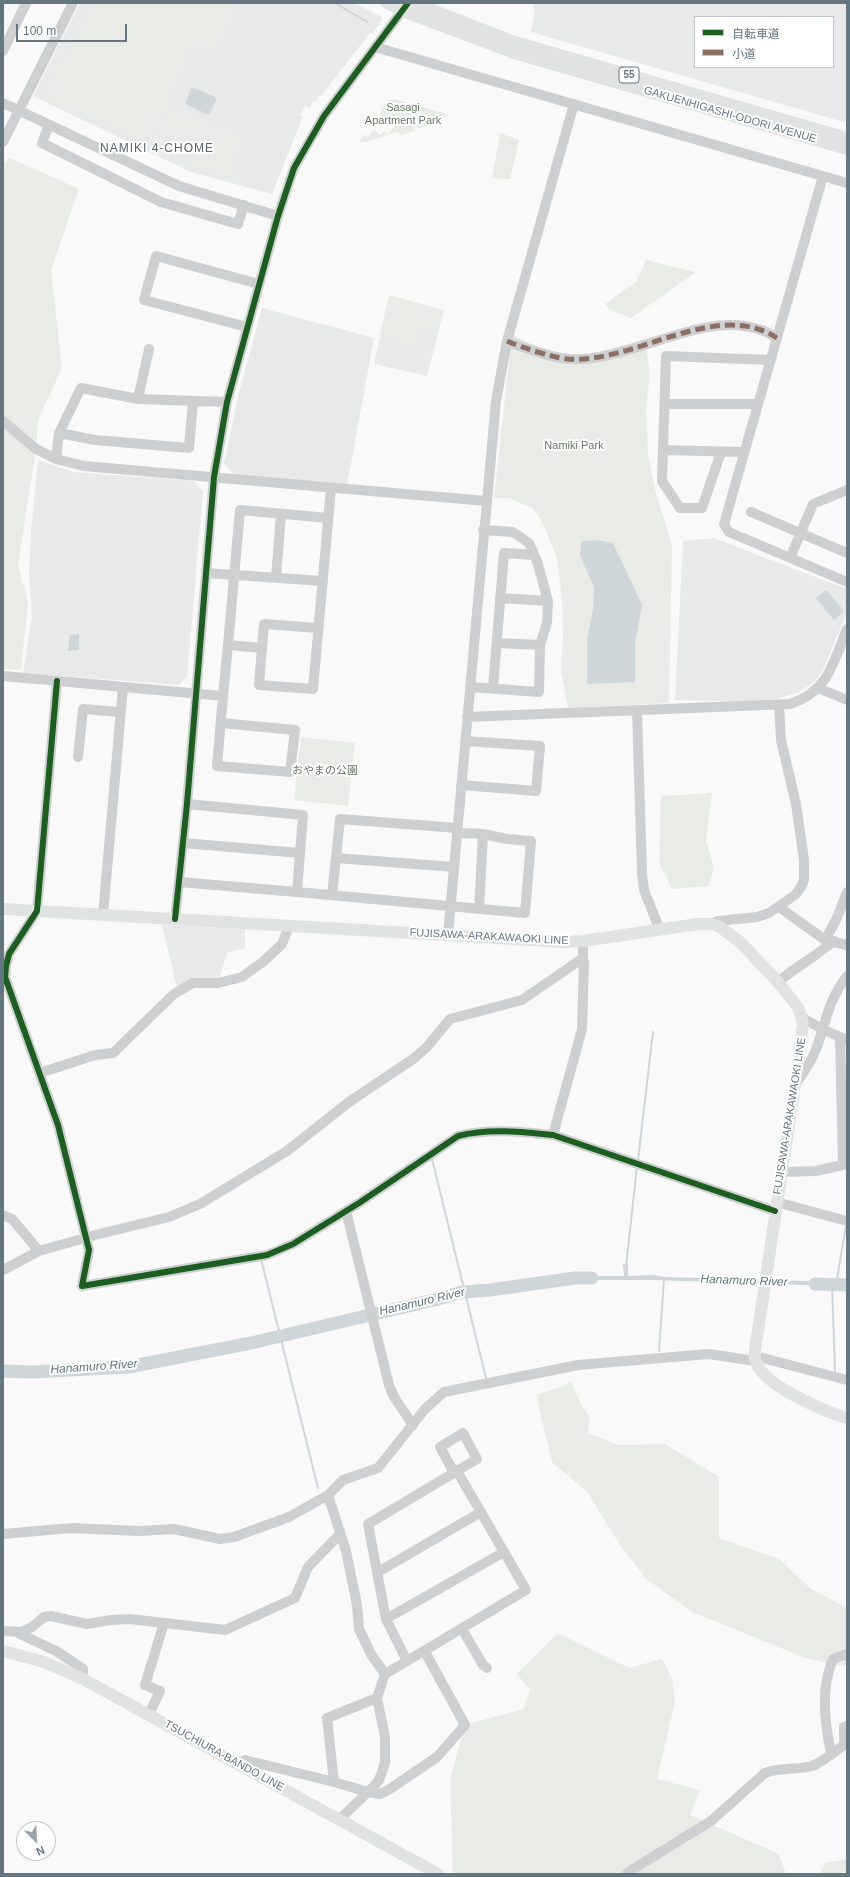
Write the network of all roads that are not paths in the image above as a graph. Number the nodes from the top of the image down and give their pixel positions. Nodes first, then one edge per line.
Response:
1 (26, 3) edge
2 (73, 3) edge
3 (387, 3) edge
4 (414, 3) edge
5 (405, 7) edge
6 (375, 47) junction
7 (3, 51) edge
8 (3, 103) edge
9 (574, 104) junction
10 (19, 111) junction
11 (49, 125) junction
12 (847, 138) edge
13 (3, 142) edge
14 (847, 149) edge
15 (824, 176) junction
16 (847, 183) edge
17 (244, 204) junction
18 (278, 216) junction
19 (259, 284) junction
20 (247, 327) junction
21 (777, 338) junction
22 (507, 340) junction
23 (149, 350) dead end
24 (771, 360) junction
25 (138, 399) junction
26 (194, 401) junction
27 (227, 402) junction
28 (664, 404) junction
29 (757, 404) junction
30 (3, 421) edge
31 (59, 433) junction
32 (663, 450) junction
33 (721, 452) junction
34 (744, 452) junction
35 (56, 459) junction
36 (214, 477) junction
37 (331, 488) junction
38 (847, 490) edge
39 (486, 501) junction
40 (750, 512) dead end
41 (281, 514) junction
42 (328, 518) junction
43 (483, 530) junction
44 (801, 533) junction
45 (847, 553) edge
46 (534, 555) junction
47 (790, 558) junction
48 (206, 573) junction
49 (234, 574) junction
50 (276, 577) junction
51 (323, 581) junction
52 (847, 582) edge
53 (500, 598) junction
54 (548, 601) junction
55 (318, 628) junction
56 (847, 629) edge
57 (497, 643) junction
58 (228, 645) junction
59 (540, 645) junction
60 (262, 648) junction
61 (3, 676) edge
62 (57, 681) junction
63 (123, 687) junction
64 (470, 687) junction
65 (493, 688) junction
66 (818, 688) junction
67 (195, 693) junction
68 (224, 696) junction
69 (847, 700) edge
70 (779, 706) junction
71 (637, 711) junction
72 (120, 712) junction
73 (467, 717) junction
74 (221, 723) junction
75 (465, 741) junction
76 (78, 757) dead end
77 (461, 785) junction
78 (187, 804) junction
79 (457, 831) junction
80 (483, 834) junction
81 (183, 843) junction
82 (300, 853) junction
83 (336, 858) junction
84 (454, 867) junction
85 (179, 882) junction
86 (297, 892) junction
87 (847, 892) edge
88 (332, 895) junction
89 (451, 907) junction
90 (780, 907) junction
91 (3, 908) edge
92 (479, 909) junction
93 (37, 911) junction
94 (103, 915) junction
95 (175, 919) junction
96 (712, 924) junction
97 (289, 926) junction
98 (659, 928) junction
99 (448, 935) junction
100 (583, 941) junction
101 (830, 941) junction
102 (847, 945) edge
103 (582, 958) junction
104 (847, 976) edge
105 (778, 982) junction
106 (801, 1017) junction
107 (822, 1029) junction
108 (844, 1039) edge
109 (40, 1073) junction
110 (795, 1085) junction
111 (553, 1135) junction
112 (845, 1164) edge
113 (781, 1172) junction
114 (776, 1206) junction
115 (346, 1211) junction
116 (3, 1215) edge
117 (847, 1221) edge
118 (86, 1237) junction
119 (38, 1251) junction
120 (3, 1270) edge
121 (755, 1358) junction
122 (847, 1380) edge
123 (847, 1418) edge
124 (413, 1425) junction
125 (328, 1495) junction
126 (481, 1512) junction
127 (3, 1534) edge
128 (340, 1534) junction
129 (504, 1552) junction
130 (378, 1572) junction
131 (386, 1619) junction
132 (164, 1623) junction
133 (462, 1628) junction
134 (3, 1630) edge
135 (16, 1632) junction
136 (3, 1651) edge
137 (425, 1652) junction
138 (847, 1654) edge
139 (407, 1661) junction
140 (487, 1668) dead end
141 (385, 1674) junction
142 (83, 1679) junction
143 (377, 1698) junction
144 (149, 1714) junction
145 (847, 1726) edge
146 (831, 1754) junction
147 (238, 1764) junction
148 (334, 1782) junction
149 (368, 1792) junction
150 (339, 1820) junction
151 (438, 1874) edge
152 (627, 1874) edge

1 - 7 street
2 - 10 street
3 - 5 main road, GAKUENHIGASHI-ODORI AVENUE / 55
4 - 12 main road, GAKUENHIGASHI-ODORI AVENUE / 55
5 - 6 street
5 - 14 main road, GAKUENHIGASHI-ODORI AVENUE / 55
6 - 9 street
6 - 18 street
8 - 10 street
9 - 15 street
9 - 22 street
10 - 11 street
10 - 13 street
11 - 17 street
11 - 17 street
15 - 16 street
15 - 21 street
17 - 18 street
18 - 19 street
19 - 20 street
19 - 20 street
20 - 27 street
21 - 22 street
21 - 24 street
22 - 39 street
23 - 25 street
24 - 28 street
24 - 29 street
25 - 26 street
25 - 31 street
26 - 27 street
26 - 31 street
27 - 36 street
28 - 29 street
28 - 32 street
29 - 34 street
30 - 35 street
31 - 35 street
32 - 33 street
32 - 33 street
33 - 34 street
34 - 47 street
35 - 36 street
36 - 37 street
36 - 48 street
37 - 39 street
37 - 42 street
38 - 44 street
39 - 43 street
40 - 44 street
41 - 42 street
41 - 49 street
41 - 50 street
42 - 51 street
43 - 46 street
43 - 64 street
44 - 45 street
44 - 47 street
46 - 53 street
46 - 54 street
47 - 52 street
48 - 49 street
48 - 67 street
49 - 50 street
49 - 58 street
50 - 51 street
51 - 55 street
53 - 54 street
53 - 57 street
54 - 59 street
55 - 60 street
55 - 60 street
56 - 66 street
57 - 59 street
57 - 65 street
58 - 60 street
58 - 68 street
59 - 65 street
61 - 62 street
62 - 63 street
62 - 93 street
63 - 67 street
63 - 72 street
64 - 65 street
64 - 73 street
66 - 69 street
66 - 70 street
67 - 68 street
67 - 78 street
68 - 74 street
70 - 71 street
70 - 90 street
71 - 73 street
71 - 98 street
72 - 76 street
72 - 94 street
73 - 75 street
74 - 74 street
75 - 77 street
75 - 77 street
77 - 79 street
78 - 81 street
78 - 82 street
79 - 80 street
79 - 83 street
79 - 84 street
80 - 92 street
80 - 92 street
81 - 82 street
81 - 85 street
82 - 86 street
83 - 84 street
83 - 88 street
84 - 89 street
85 - 86 street
85 - 95 street
86 - 88 street
87 - 101 street
88 - 89 street
89 - 92 street
89 - 99 street
90 - 96 street
90 - 101 street
91 - 93 main road, FUJISAWA-ARAKAWAOKI LINE
93 - 94 main road, FUJISAWA-ARAKAWAOKI LINE
93 - 109 street
94 - 95 main road, FUJISAWA-ARAKAWAOKI LINE
95 - 97 main road, FUJISAWA-ARAKAWAOKI LINE
96 - 98 main road, FUJISAWA-ARAKAWAOKI LINE
96 - 105 main road, FUJISAWA-ARAKAWAOKI LINE
97 - 99 main road, FUJISAWA-ARAKAWAOKI LINE
97 - 109 street
98 - 100 main road, FUJISAWA-ARAKAWAOKI LINE
99 - 100 main road, FUJISAWA-ARAKAWAOKI LINE
100 - 103 street
101 - 102 street
101 - 105 street
103 - 111 street
103 - 118 street
104 - 107 street
105 - 106 main road, FUJISAWA-ARAKAWAOKI LINE
106 - 107 street
106 - 110 main road, FUJISAWA-ARAKAWAOKI LINE
107 - 108 street
107 - 110 street
108 - 112 street
109 - 118 street
110 - 113 main road, FUJISAWA-ARAKAWAOKI LINE
111 - 114 street
111 - 115 street
112 - 113 street
113 - 114 main road, FUJISAWA-ARAKAWAOKI LINE
114 - 117 street
114 - 121 main road, FUJISAWA-ARAKAWAOKI LINE
115 - 118 street
115 - 124 street
116 - 119 street
118 - 119 street
119 - 120 street
121 - 122 street
121 - 123 main road
121 - 124 street
124 - 125 street
125 - 127 street
125 - 128 street
126 - 129 street
126 - 130 street
126 - 130 street
128 - 132 street
128 - 141 street
129 - 131 street
129 - 133 street
130 - 131 street
131 - 139 street
132 - 135 street
132 - 144 street
133 - 137 street
133 - 140 street
134 - 135 street
135 - 142 street
136 - 142 main road, TSUCHIURA-BANDO LINE
137 - 139 street
137 - 149 street
138 - 146 street
139 - 141 street
141 - 143 street
142 - 144 main road, TSUCHIURA-BANDO LINE
143 - 148 street
143 - 149 street
144 - 147 main road, TSUCHIURA-BANDO LINE
145 - 146 street
146 - 152 street
147 - 148 street
147 - 150 main road, TSUCHIURA-BANDO LINE
148 - 149 street
149 - 150 street
150 - 151 main road, TSUCHIURA-BANDO LINE

